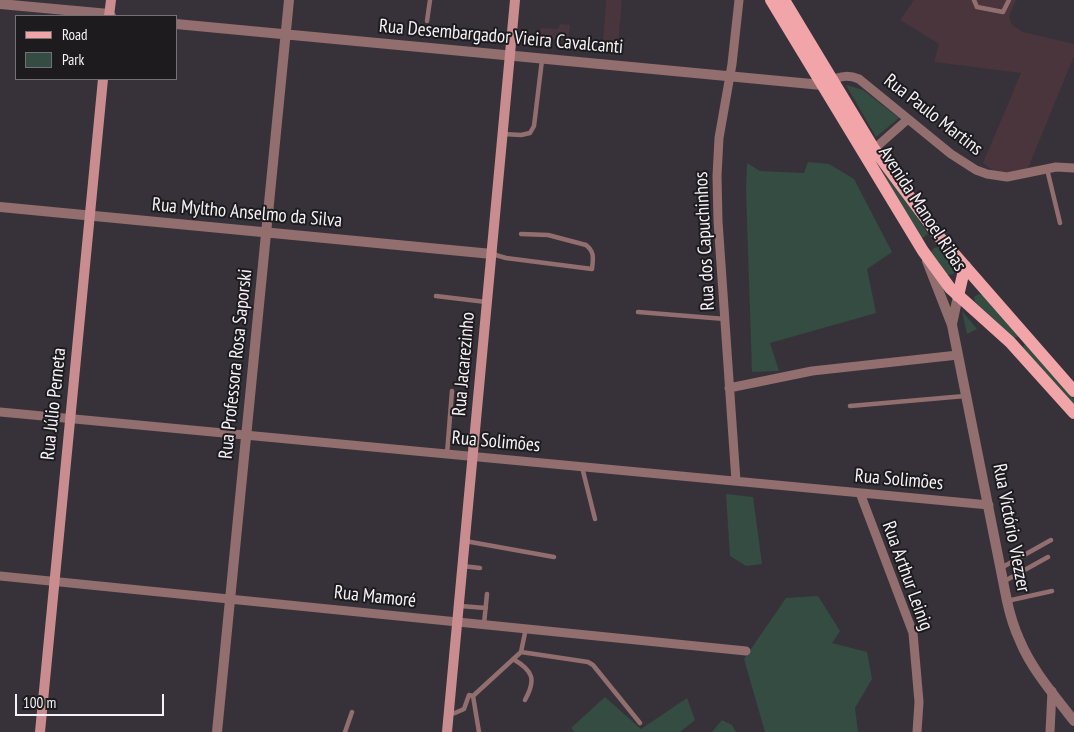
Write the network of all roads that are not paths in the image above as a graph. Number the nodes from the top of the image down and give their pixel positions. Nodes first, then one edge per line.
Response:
1 (110, 0) edge
2 (289, 0) edge
3 (430, 0) edge
4 (515, 0) edge
5 (739, 0) edge
6 (771, 0) edge
7 (784, 0) edge
8 (974, 0) edge
9 (1009, 0) edge
10 (0, 4) edge
11 (110, 15) edge
12 (427, 20) dead end
13 (178, 24) edge
14 (286, 34) junction
15 (510, 55) junction
16 (543, 58) junction
17 (730, 76) junction
18 (103, 80) edge
19 (827, 82) junction
20 (908, 119) junction
21 (503, 134) junction
22 (874, 149) junction
23 (1074, 168) edge
24 (1046, 169) junction
25 (0, 207) edge
26 (90, 216) junction
27 (1060, 223) dead end
28 (266, 233) junction
29 (521, 234) dead end
30 (941, 239) junction
31 (923, 251) junction
32 (492, 254) junction
33 (965, 266) junction
34 (436, 296) dead end
35 (958, 296) junction
36 (487, 302) junction
37 (638, 312) dead end
38 (725, 319) junction
39 (952, 325) junction
40 (958, 355) junction
41 (729, 388) junction
42 (1074, 390) edge
43 (452, 391) dead end
44 (966, 396) junction
45 (850, 406) dead end
46 (0, 412) edge
47 (1074, 413) edge
48 (70, 419) junction
49 (246, 435) junction
50 (447, 454) junction
51 (473, 456) junction
52 (582, 467) junction
53 (736, 481) junction
54 (860, 493) junction
55 (988, 505) junction
56 (595, 519) dead end
57 (465, 540) junction
58 (1051, 540) dead end
59 (554, 557) dead end
60 (1048, 557) dead end
61 (462, 566) junction
62 (480, 568) dead end
63 (1001, 568) junction
64 (0, 576) edge
65 (54, 581) junction
66 (1003, 582) junction
67 (1052, 591) dead end
68 (487, 594) dead end
69 (230, 599) junction
70 (1007, 601) junction
71 (459, 606) junction
72 (486, 608) junction
73 (457, 622) junction
74 (484, 624) junction
75 (526, 628) junction
76 (746, 651) dead end
77 (520, 652) junction
78 (513, 659) junction
79 (1052, 692) junction
80 (473, 696) junction
81 (524, 700) dead end
82 (352, 712) dead end
83 (449, 714) junction
84 (1074, 721) edge
85 (640, 724) dead end
86 (40, 732) edge
87 (217, 732) edge
88 (345, 732) edge
89 (447, 732) edge
90 (479, 732) edge
91 (917, 732) edge
92 (1050, 732) edge

1 - 11 main road
2 - 14 street, Rua Professora Rosa Saporski
3 - 12 lane
4 - 15 main road, Rua Jacarezinho
5 - 17 street, Rua dos Capuchinhos
6 - 19 main road, Avenida Manoel Ribas
7 - 19 main road, Avenida Manoel Ribas
8 - 9 lane
10 - 11 street
13 - 14 street, Rua Desembargador Vieira Cavalcanti
14 - 15 street, Rua Desembargador Vieira Cavalcanti
14 - 28 street, Rua Professora Rosa Saporski
15 - 16 street, Rua Desembargador Vieira Cavalcanti
15 - 21 main road, Rua Jacarezinho
16 - 17 street, Rua Desembargador Vieira Cavalcanti
16 - 21 lane
17 - 19 street, Rua Desembargador Vieira Cavalcanti
17 - 38 street, Rua dos Capuchinhos
18 - 26 main road, Rua Júlio Perneta
19 - 20 street, Rua Paulo Martins
19 - 22 main road, Avenida Manoel Ribas
19 - 31 main road, Avenida Manoel Ribas
20 - 22 street
20 - 24 street, Rua Paulo Martins
21 - 32 main road, Rua Jacarezinho
22 - 30 main road, Avenida Manoel Ribas
23 - 24 street, Rua Paulo Martins
24 - 27 lane
25 - 26 street, Rua Myltho Anselmo da Silva
26 - 28 street, Rua Myltho Anselmo da Silva
26 - 48 main road, Rua Júlio Perneta
28 - 32 street, Rua Myltho Anselmo da Silva
28 - 49 street, Rua Professora Rosa Saporski
29 - 32 lane
30 - 31 main road
30 - 33 main road, Avenida Manoel Ribas
31 - 35 main road, Avenida Manoel Ribas
31 - 39 street, Rua Victório Viezzer
32 - 36 main road, Rua Jacarezinho
33 - 35 main road
33 - 42 main road, Avenida Manoel Ribas
34 - 36 lane
35 - 39 street, Rua Victório Viezzer
35 - 47 main road, Avenida Manoel Ribas
36 - 51 main road, Rua Jacarezinho
37 - 38 lane
38 - 41 street, Rua dos Capuchinhos
39 - 40 street, Rua Victório Viezzer
40 - 41 street
40 - 44 street, Rua Victório Viezzer
41 - 53 street, Rua dos Capuchinhos
43 - 50 lane
44 - 45 lane
44 - 55 street, Rua Victório Viezzer
46 - 48 street, Rua Solimões
48 - 49 street, Rua Solimões
48 - 65 main road, Rua Júlio Perneta
49 - 50 street, Rua Solimões
49 - 69 street, Rua Professora Rosa Saporski
50 - 51 street, Rua Solimões
51 - 52 street, Rua Solimões
51 - 57 main road, Rua Jacarezinho
52 - 53 street, Rua Solimões
52 - 56 lane
53 - 54 street, Rua Solimões
54 - 55 street, Rua Solimões
54 - 91 street, Rua Arthur Leinig
55 - 63 street, Rua Victório Viezzer
57 - 59 lane
57 - 61 main road, Rua Jacarezinho
58 - 63 lane
60 - 66 lane
61 - 62 lane
61 - 71 main road, Rua Jacarezinho
63 - 66 street, Rua Victório Viezzer
64 - 65 street, Rua Mamoré
65 - 69 street, Rua Mamoré
65 - 86 main road, Rua Júlio Perneta
66 - 70 street, Rua Victório Viezzer
67 - 70 lane
68 - 72 lane
69 - 73 street, Rua Mamoré
69 - 87 street, Rua Professora Rosa Saporski
70 - 79 street, Rua Victório Viezzer
71 - 72 lane
71 - 73 main road, Rua Jacarezinho
72 - 74 lane
73 - 74 street, Rua Mamoré
73 - 83 main road, Rua Jacarezinho
74 - 75 street, Rua Mamoré
75 - 76 street, Rua Mamoré
75 - 77 lane
77 - 78 lane
77 - 85 lane
78 - 80 lane
78 - 81 lane
79 - 84 street, Rua Victório Viezzer
79 - 92 street
80 - 83 lane
80 - 90 lane
82 - 88 lane
83 - 89 main road, Rua Jacarezinho

